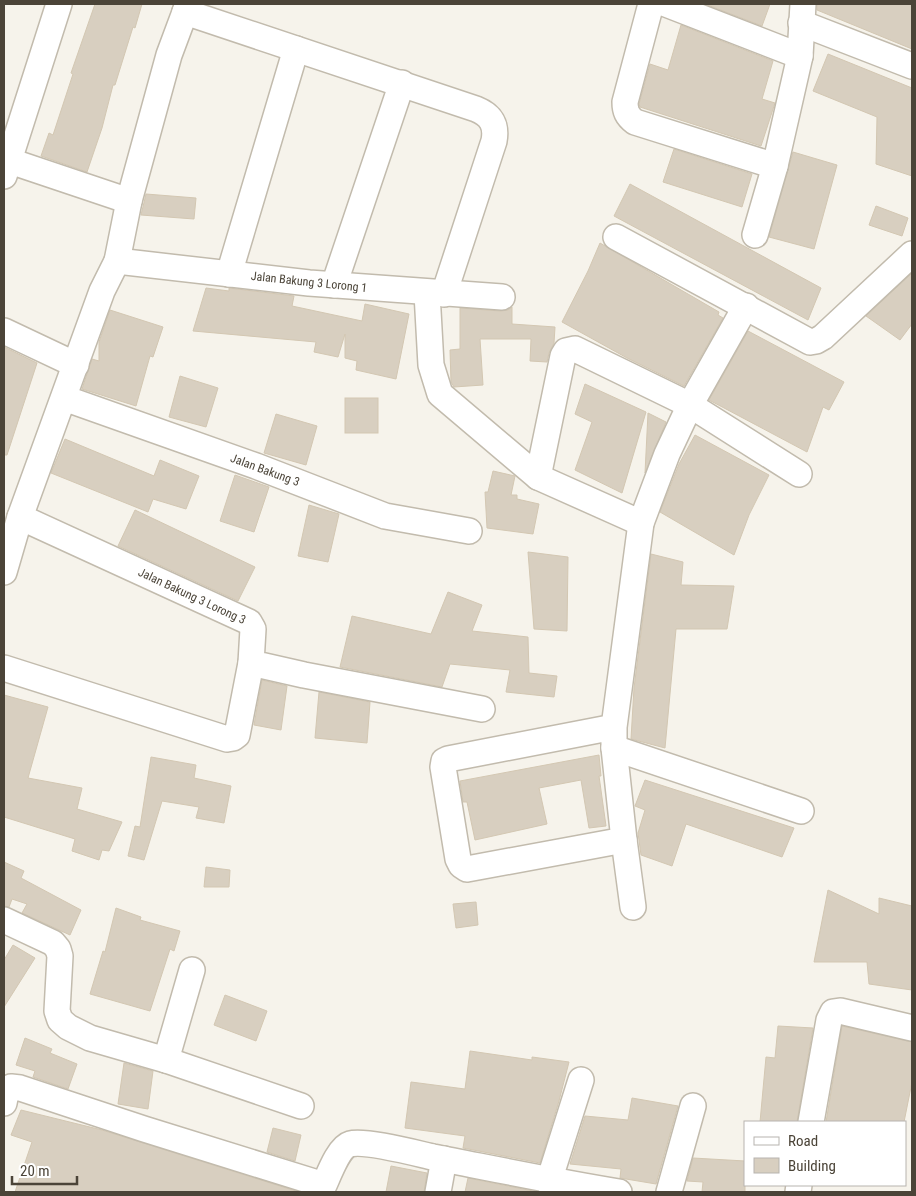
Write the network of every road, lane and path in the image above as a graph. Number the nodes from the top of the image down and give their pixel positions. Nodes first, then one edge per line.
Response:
1 (59, 4) edge
2 (651, 4) edge
3 (666, 4) edge
4 (186, 8) edge
5 (802, 14) edge
6 (296, 49) junction
7 (800, 56) junction
8 (912, 66) edge
9 (402, 83) junction
10 (5, 165) edge
11 (775, 166) junction
12 (128, 201) junction
13 (755, 235) dead end
14 (616, 237) dead end
15 (912, 254) edge
16 (117, 261) junction
17 (229, 274) junction
18 (334, 285) junction
19 (436, 293) junction
20 (502, 297) dead end
21 (746, 306) junction
22 (4, 331) edge
23 (76, 365) junction
24 (64, 398) junction
25 (690, 405) junction
26 (799, 474) dead end
27 (538, 477) junction
28 (20, 517) junction
29 (641, 523) junction
30 (469, 531) dead end
31 (6, 557) edge
32 (251, 663) junction
33 (4, 668) edge
34 (482, 709) dead end
35 (614, 738) junction
36 (801, 810) dead end
37 (624, 840) junction
38 (633, 907) dead end
39 (4, 920) edge
40 (192, 970) dead end
41 (912, 1028) edge
42 (166, 1060) junction
43 (581, 1080) dead end
44 (4, 1103) edge
45 (301, 1106) dead end
46 (693, 1106) dead end
47 (811, 1121) edge
48 (444, 1159) junction
49 (551, 1187) edge
50 (323, 1188) edge
51 (438, 1192) edge
52 (620, 1192) edge
53 (669, 1192) edge

1 - 10 street
2 - 11 street
3 - 7 street
4 - 6 street
4 - 12 street
5 - 7 street
5 - 8 street
6 - 9 street
6 - 17 street
7 - 11 street
9 - 18 street
9 - 19 street
10 - 12 street
11 - 13 street
12 - 16 street
14 - 21 street
15 - 21 street
16 - 17 street, Jalan Bakung 3 Lorong 1
16 - 23 street
17 - 18 street, Jalan Bakung 3 Lorong 1
18 - 19 street, Jalan Bakung 3 Lorong 1
19 - 20 street, Jalan Bakung 3 Lorong 1
19 - 27 street
21 - 25 street
22 - 23 street
23 - 24 street
24 - 28 street
24 - 30 street, Jalan Bakung 3
25 - 26 street
25 - 27 street
25 - 29 street
27 - 29 street
28 - 31 street
28 - 32 street, Jalan Bakung 3 Lorong 3
29 - 35 street
32 - 33 street
32 - 34 street
35 - 36 street
35 - 37 street
35 - 37 street
37 - 38 street
39 - 42 street
40 - 42 street
41 - 47 street
42 - 45 street
43 - 49 street
44 - 50 street
46 - 53 street
48 - 49 street
48 - 50 street
48 - 51 street
49 - 52 street

